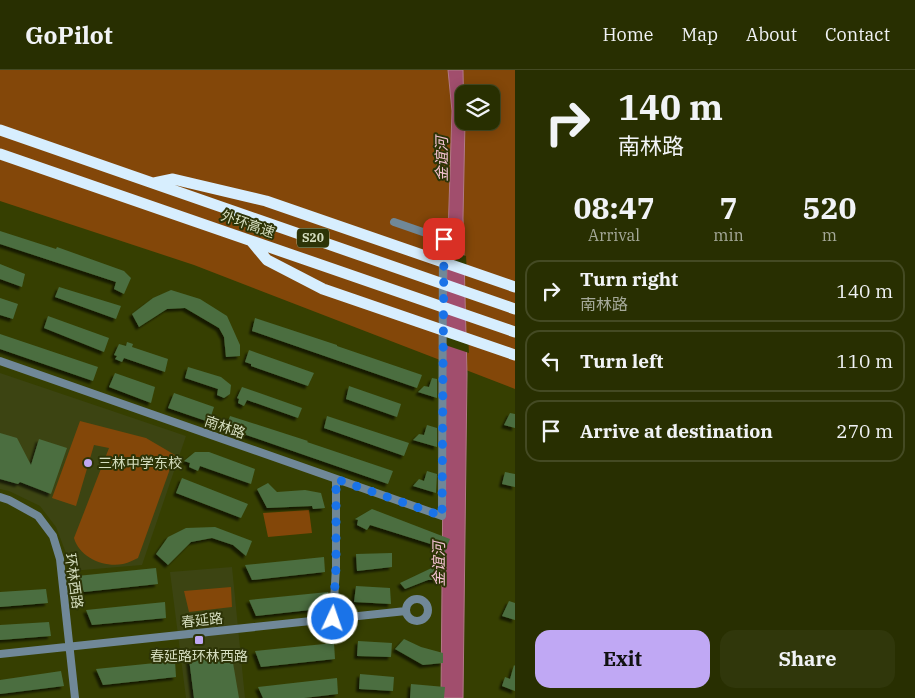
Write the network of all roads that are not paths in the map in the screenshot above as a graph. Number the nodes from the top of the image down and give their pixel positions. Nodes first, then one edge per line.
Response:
1 (0, 130) edge
2 (0, 154) edge
3 (153, 183) junction
4 (394, 222) dead end
5 (251, 241) junction
6 (515, 287) edge
7 (515, 309) edge
8 (515, 332) edge
9 (515, 356) edge
10 (0, 361) edge
11 (336, 479) junction
12 (0, 498) edge
13 (406, 611) dead end
14 (333, 619) junction
15 (70, 647) junction
16 (0, 654) edge
17 (75, 698) edge

1 - 3 highway, 外环高速 / S20
2 - 5 highway, 外环高速 / S20
3 - 6 highway
3 - 7 highway, 外环高速 / S20
4 - 11 street, 南林路
5 - 8 highway, 外环高速 / S20
5 - 9 highway
10 - 11 street, 南林路
11 - 14 street
12 - 15 street, 环林西路
13 - 14 street, 春延路
14 - 15 street, 春延路
15 - 16 street, 春延路
15 - 17 street, 环林西路

